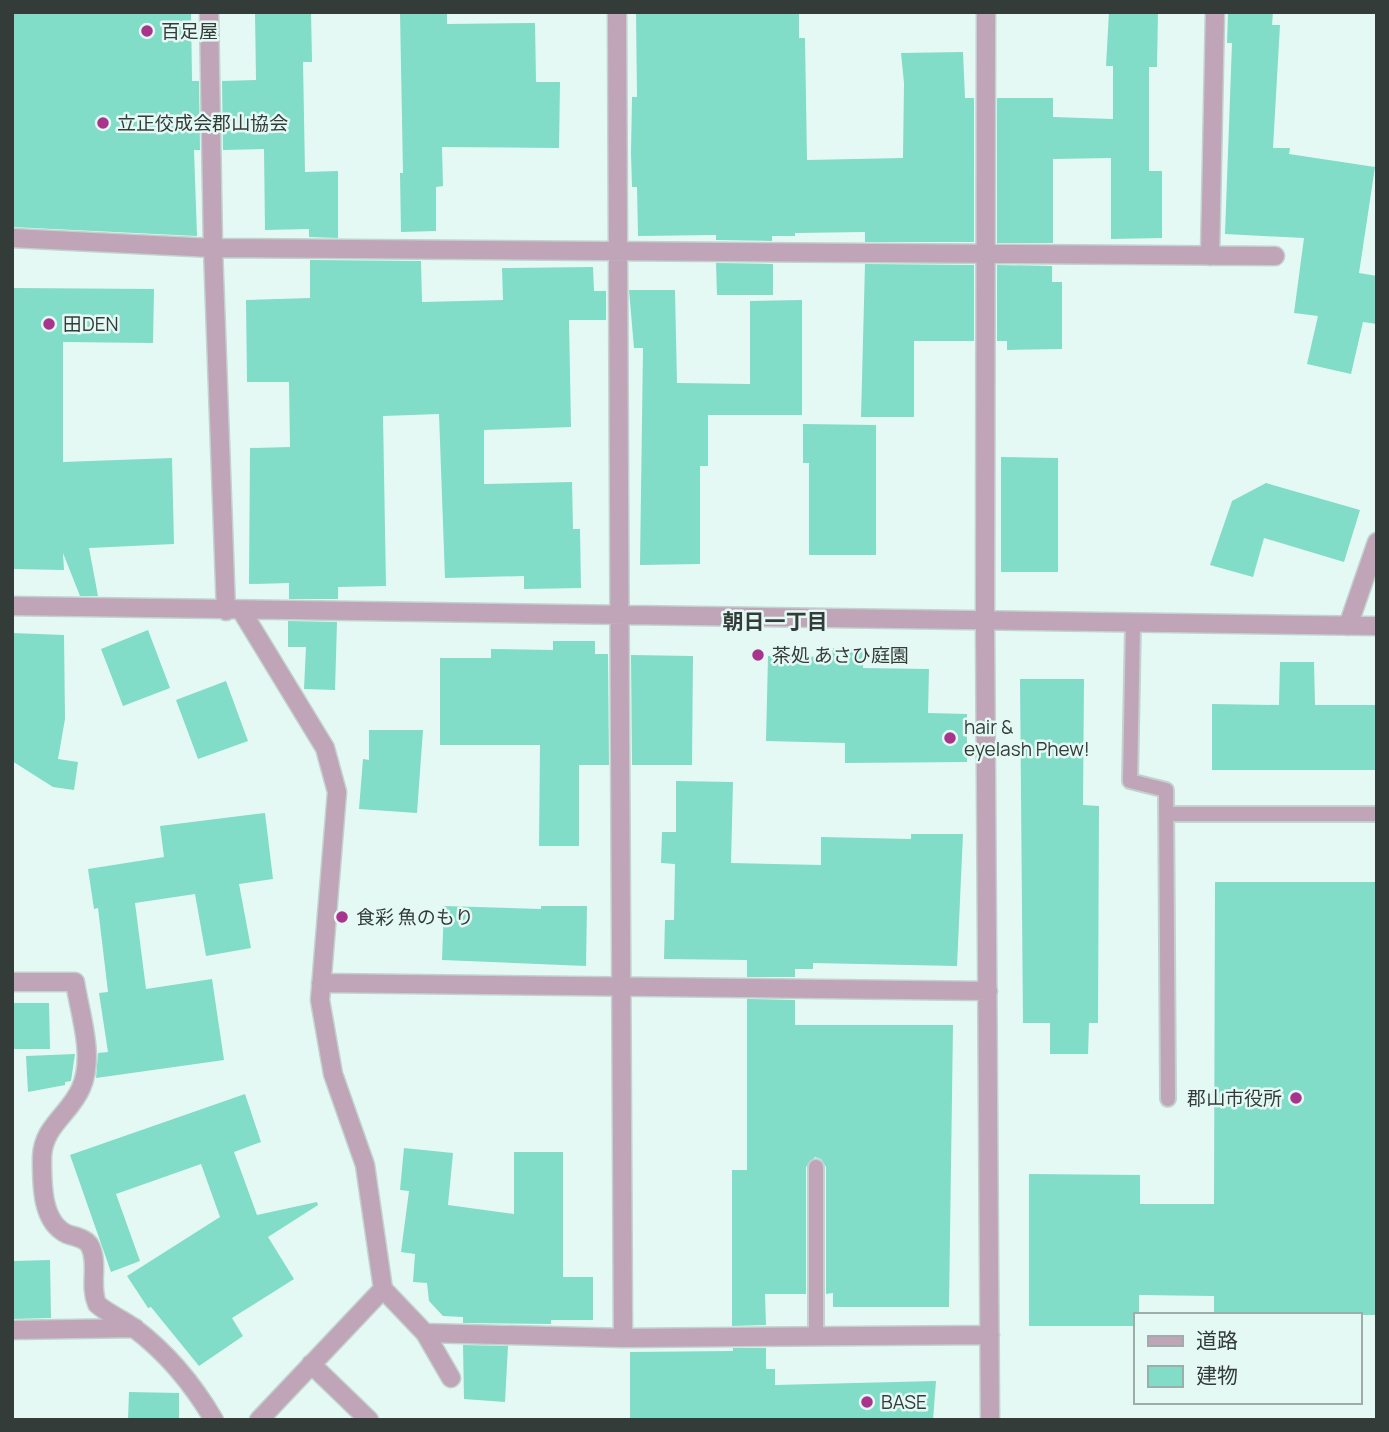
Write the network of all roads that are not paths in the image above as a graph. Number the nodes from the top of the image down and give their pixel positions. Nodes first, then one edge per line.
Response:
1 (209, 12) edge
2 (617, 12) edge
3 (986, 12) edge
4 (1215, 12) edge
5 (12, 238) edge
6 (213, 248) junction
7 (617, 253) junction
8 (985, 256) junction
9 (1210, 256) junction
10 (1275, 256) dead end
11 (1377, 542) edge
12 (12, 606) edge
13 (233, 610) junction
14 (617, 616) junction
15 (985, 622) junction
16 (1133, 624) junction
17 (1348, 626) junction
18 (1377, 626) edge
19 (1166, 814) junction
20 (1377, 814) edge
21 (12, 982) edge
22 (321, 983) junction
23 (622, 985) junction
24 (988, 991) junction
25 (1168, 1099) dead end
26 (816, 1167) dead end
27 (383, 1289) junction
28 (135, 1328) junction
29 (12, 1330) edge
30 (425, 1333) junction
31 (990, 1335) junction
32 (816, 1337) junction
33 (622, 1338) junction
34 (311, 1364) junction
35 (451, 1378) dead end
36 (214, 1420) edge
37 (259, 1420) edge
38 (369, 1420) edge
39 (990, 1420) edge

1 - 6 street
2 - 7 street
3 - 8 street
4 - 9 street
5 - 6 street
6 - 7 street
6 - 13 street
7 - 8 street
7 - 14 street
8 - 9 street
8 - 15 street
9 - 10 street
11 - 17 street
12 - 13 street
13 - 14 street
13 - 22 street
14 - 15 street
14 - 23 street
15 - 16 street
15 - 24 street
16 - 17 street
16 - 19 lane
17 - 18 street
19 - 20 lane
19 - 25 lane
21 - 28 street
22 - 23 street
22 - 27 street
23 - 24 street
23 - 33 street
24 - 31 street
26 - 32 lane
27 - 30 street
27 - 34 street
28 - 29 street
28 - 36 street
30 - 33 street
30 - 35 street
31 - 32 street
31 - 39 street
32 - 33 street
34 - 37 street
34 - 38 street

